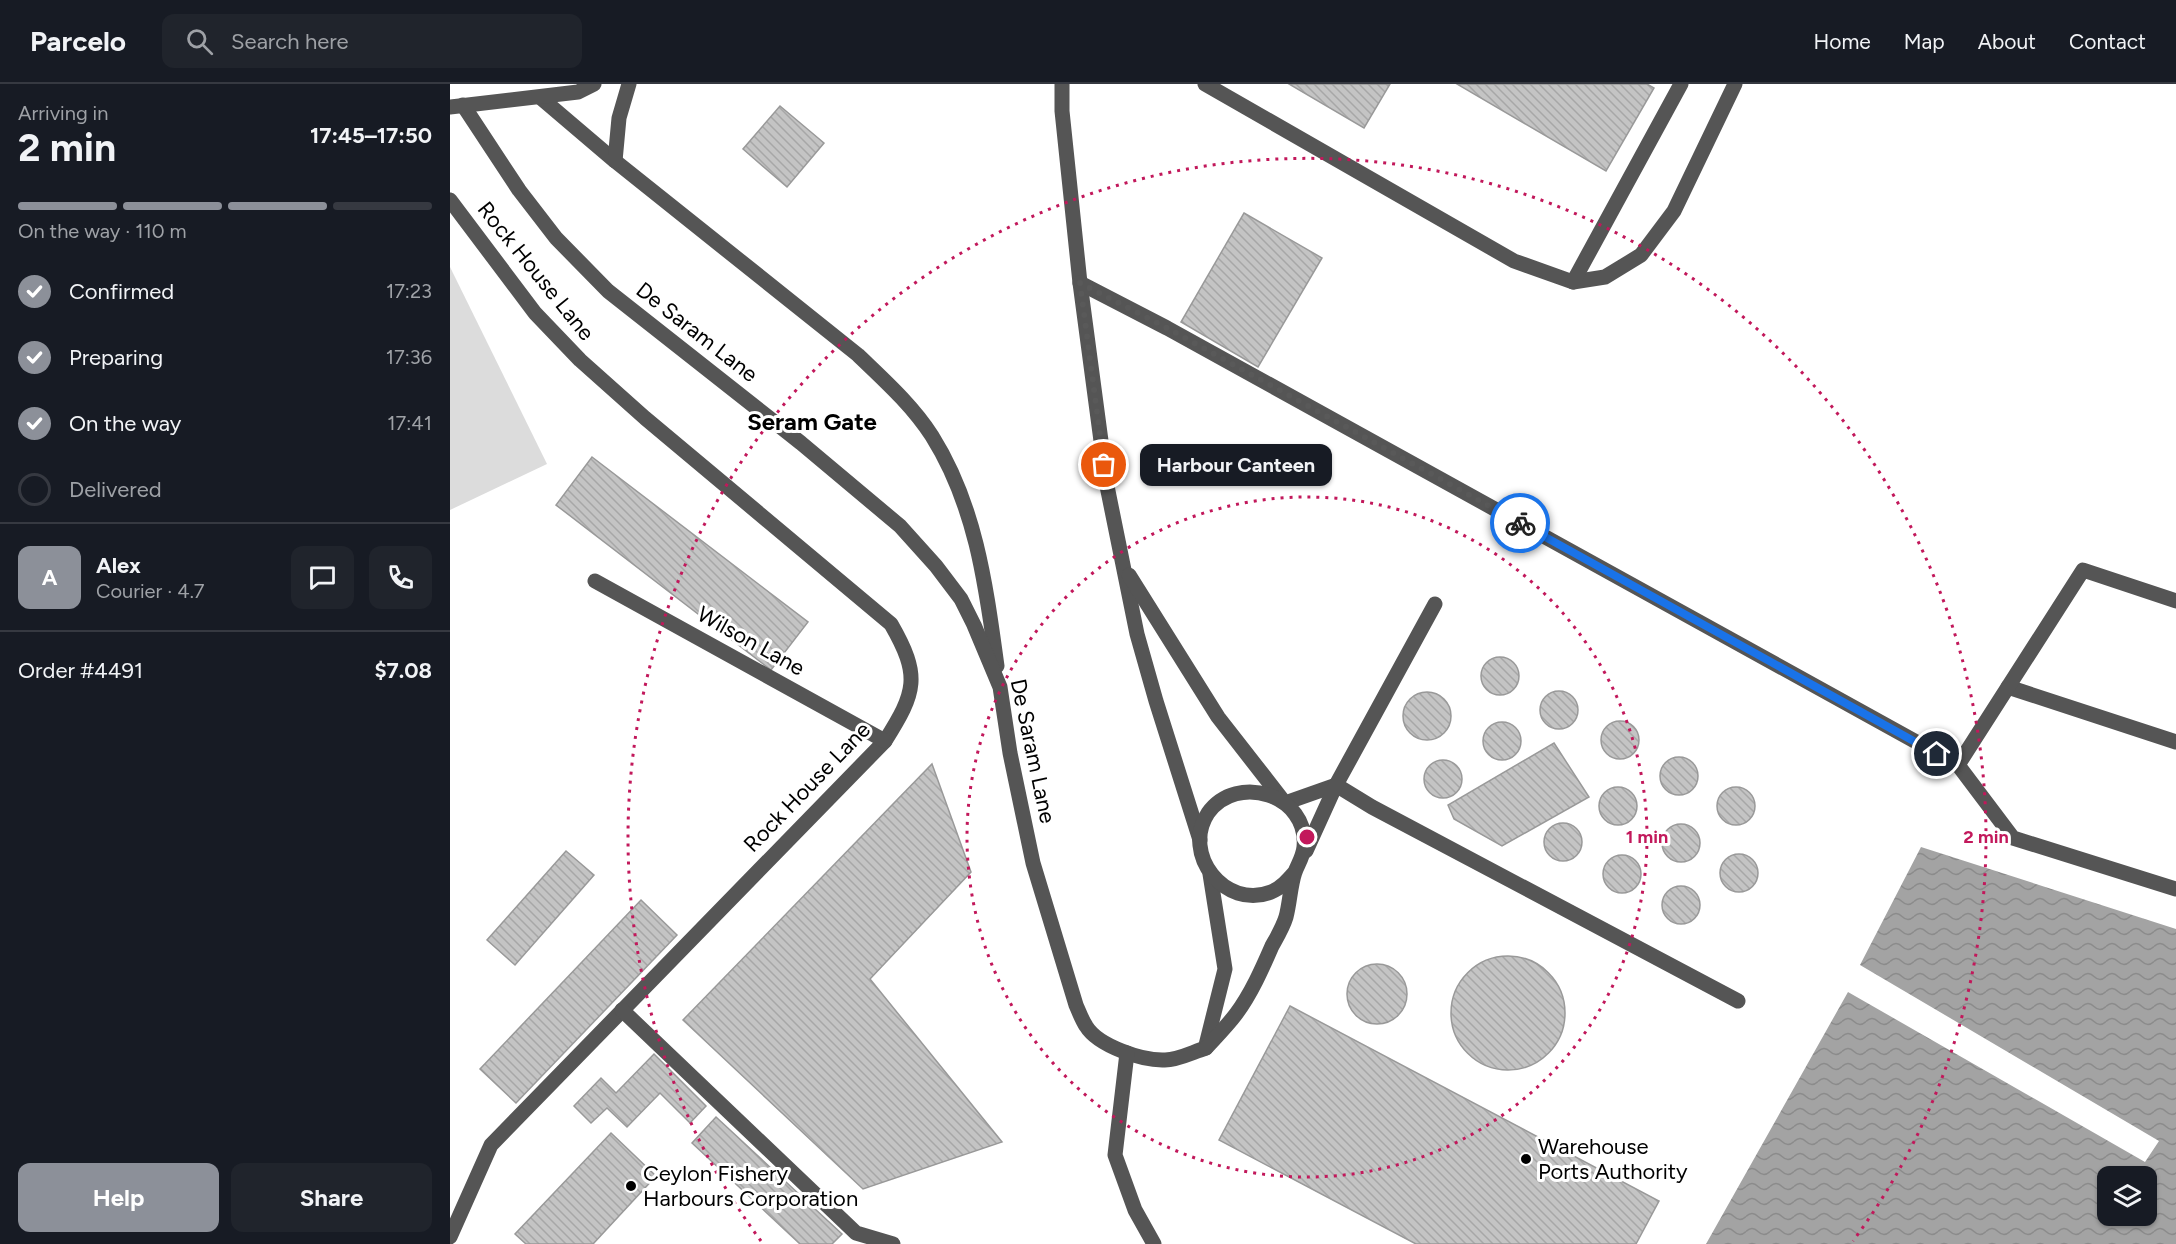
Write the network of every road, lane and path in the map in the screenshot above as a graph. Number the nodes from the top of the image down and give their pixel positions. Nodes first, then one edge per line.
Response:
1 (594, 84) edge
2 (629, 84) edge
3 (1062, 84) edge
4 (1205, 84) edge
5 (1682, 84) edge
6 (1735, 84) edge
7 (541, 98) junction
8 (456, 106) edge
9 (615, 161) junction
10 (450, 201) edge
11 (1573, 282) junction
12 (1080, 283) junction
13 (1124, 567) junction
14 (595, 581) dead end
15 (2176, 601) edge
16 (1436, 604) dead end
17 (1000, 687) junction
18 (2008, 687) junction
19 (885, 741) junction
20 (2176, 742) edge
21 (1958, 765) junction
22 (1336, 784) junction
23 (1285, 803) junction
24 (1200, 840) junction
25 (1298, 867) junction
26 (1210, 874) junction
27 (2176, 889) edge
28 (1738, 1001) dead end
29 (622, 1010) junction
30 (1206, 1048) junction
31 (1127, 1053) junction
32 (450, 1236) edge
33 (893, 1244) edge
34 (1154, 1244) edge

1 - 7 street
2 - 9 street
3 - 12 street
4 - 11 street
5 - 11 street
6 - 11 street
7 - 8 street
7 - 9 street
8 - 17 street, De Saram Lane
9 - 17 street
10 - 19 street, Rock House Lane
12 - 13 street
12 - 21 street
13 - 23 street
13 - 24 street
14 - 19 street, Wilson Lane
15 - 18 street
16 - 22 street
17 - 31 street, De Saram Lane
18 - 20 street
18 - 21 street
19 - 29 street, Rock House Lane
21 - 27 street
22 - 23 street
22 - 25 street
22 - 28 street
23 - 24 street
23 - 25 street
24 - 26 street
25 - 26 street
25 - 30 street
26 - 30 street
29 - 32 street, Rock House Lane
29 - 33 street
30 - 31 street, De Saram Lane
31 - 34 street

